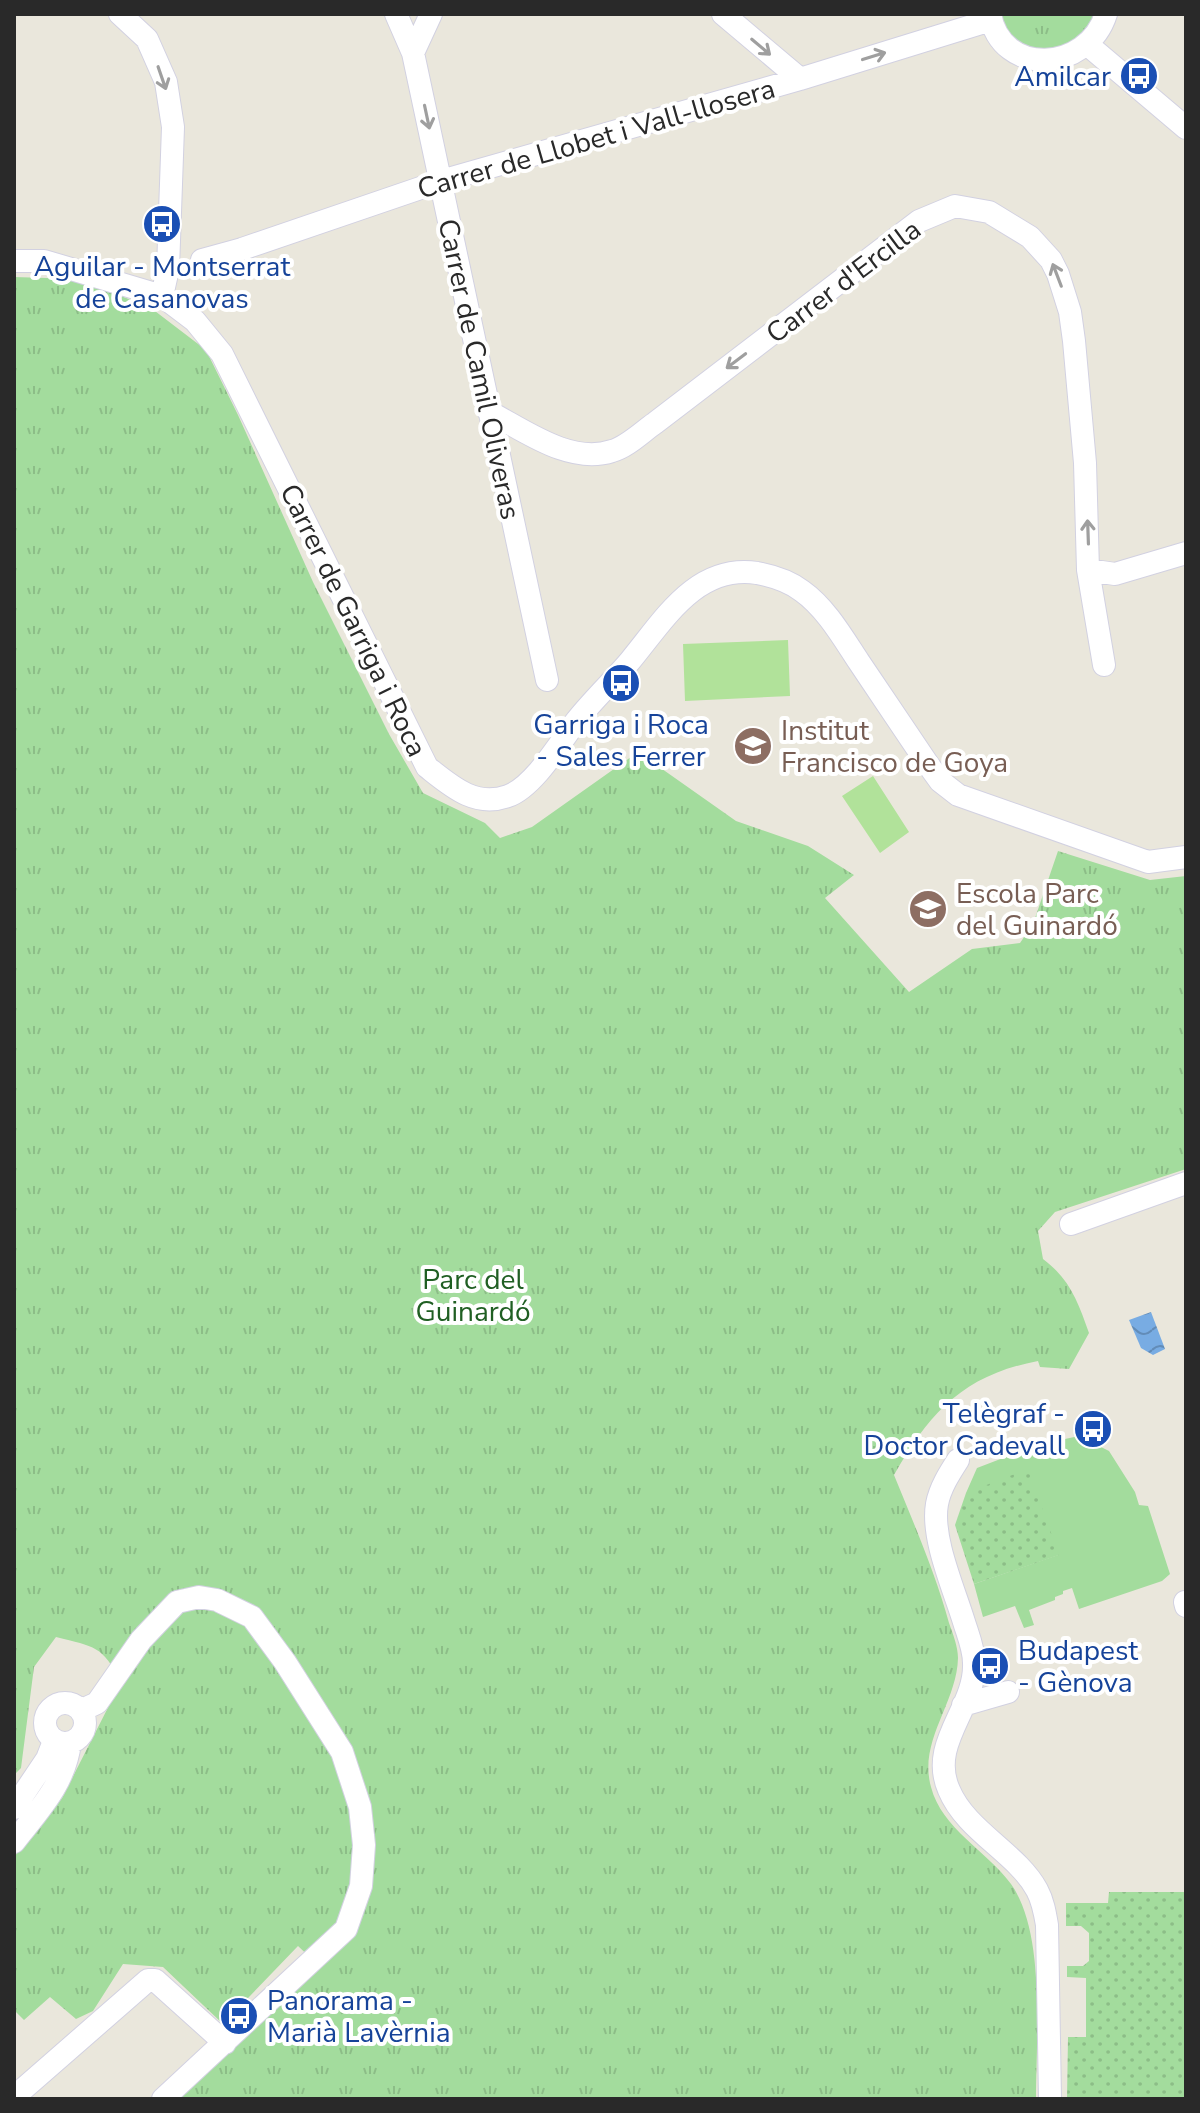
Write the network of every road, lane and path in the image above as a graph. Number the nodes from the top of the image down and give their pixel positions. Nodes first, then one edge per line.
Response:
1 (120, 14) edge
2 (396, 14) edge
3 (431, 14) edge
4 (723, 14) edge
5 (1106, 14) edge
6 (990, 17) edge
7 (1088, 45) junction
8 (413, 53) junction
9 (800, 79) junction
10 (1186, 128) edge
11 (441, 181) junction
12 (202, 260) dead end
13 (14, 261) edge
14 (162, 296) junction
15 (489, 412) junction
16 (1186, 553) edge
17 (1088, 570) junction
18 (1104, 665) dead end
19 (547, 680) dead end
20 (1186, 857) edge
21 (1186, 1183) edge
22 (1071, 1224) dead end
23 (958, 1460) dead end
24 (1008, 1692) dead end
25 (963, 1705) junction
26 (82, 1710) junction
27 (62, 1742) junction
28 (14, 1808) edge
29 (14, 1842) edge
30 (225, 2043) junction
31 (14, 2097) edge
32 (163, 2099) edge
33 (1050, 2099) edge

1 -> 14 street
2 - 8 street, Carrer de Camil Oliveras
3 - 8 street
4 -> 9 street
5 - 7 street
6 - 7 street
9 -> 6 street, Carrer de Llobet i Vall-llosera
7 - 10 street
8 -> 11 street, Carrer de Camil Oliveras
9 - 11 street, Carrer de Llobet i Vall-llosera
11 - 12 street, Carrer de Llobet i Vall-llosera
11 - 15 street, Carrer de Camil Oliveras
13 - 14 street
14 - 20 street, Carrer de Garriga i Roca
17 -> 15 street, Carrer d'Ercilla
15 - 19 street, Carrer de Camil Oliveras
16 - 17 street
17 - 18 street, Carrer d'Ercilla
21 - 22 street
23 - 25 street
24 - 25 street
25 - 33 street
26 - 27 street
26 - 27 street
26 - 30 street
27 - 28 street
27 - 29 street
30 - 31 street
30 - 32 street

